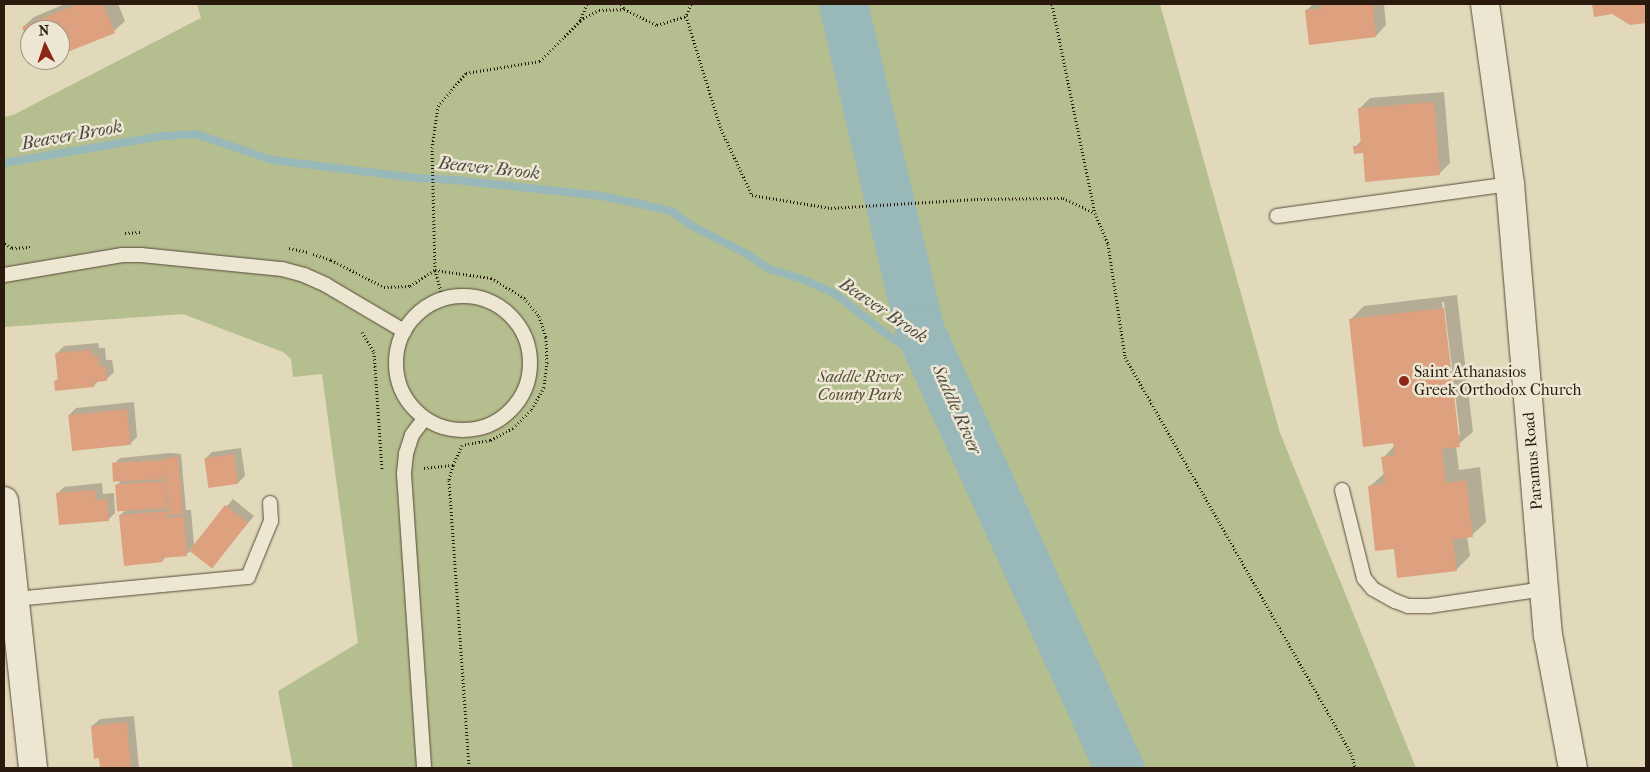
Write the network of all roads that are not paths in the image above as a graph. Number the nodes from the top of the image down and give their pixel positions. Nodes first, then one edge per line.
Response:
1 (1485, 4) edge
2 (1510, 184) junction
3 (1276, 216) dead end
4 (4, 275) edge
5 (404, 331) junction
6 (424, 419) junction
7 (1342, 490) dead end
8 (4, 501) edge
9 (270, 503) dead end
10 (1544, 588) junction
11 (14, 600) junction
12 (33, 768) edge
13 (424, 768) edge
14 (1572, 768) edge

1 - 2 main road, Paramus Road
2 - 3 lane
2 - 10 main road, Paramus Road
4 - 5 lane
5 - 6 lane
5 - 6 lane
6 - 13 lane
7 - 10 lane
8 - 11 main road
9 - 11 lane
10 - 14 main road, Paramus Road
11 - 12 main road

